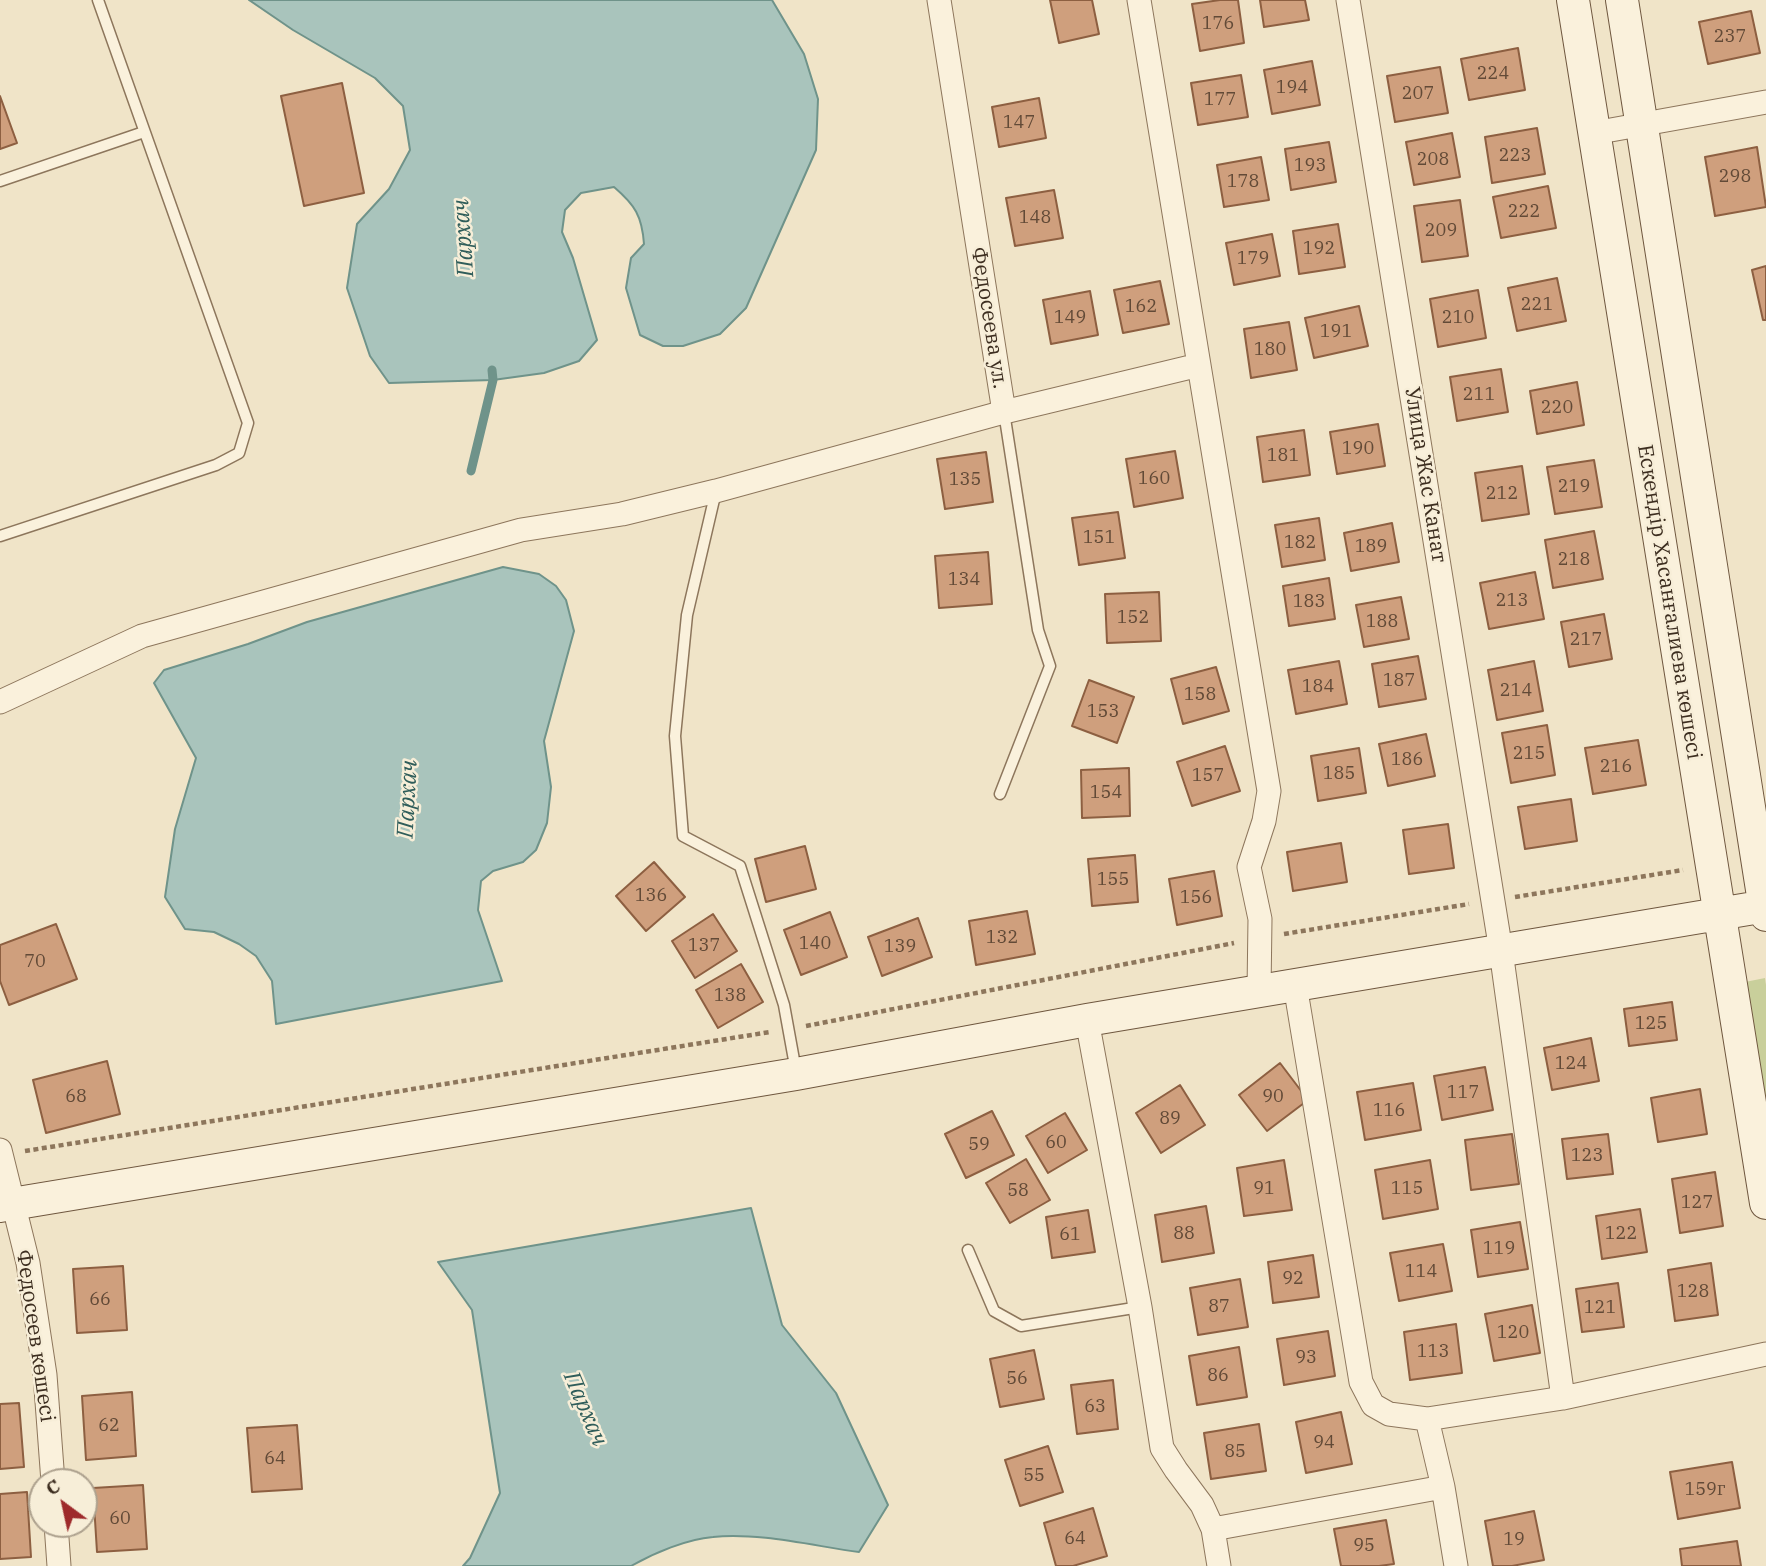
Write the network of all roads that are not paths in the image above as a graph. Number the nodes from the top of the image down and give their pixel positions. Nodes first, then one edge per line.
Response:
1 (98, 0) edge
2 (939, 0) edge
3 (1139, 0) edge
4 (1348, 0) edge
5 (1573, 0) edge
6 (1622, 0) edge
7 (1766, 103) edge
8 (1642, 125) junction
9 (145, 132) junction
10 (1594, 133) junction
11 (0, 181) edge
12 (1199, 365) junction
13 (1004, 412) junction
14 (716, 491) junction
15 (0, 536) edge
16 (0, 702) edge
17 (1000, 794) dead end
18 (1765, 909) edge
19 (1720, 914) junction
20 (1501, 951) junction
21 (1295, 985) junction
22 (1259, 991) junction
23 (1087, 1020) junction
24 (796, 1074) junction
25 (1, 1153) edge
26 (1766, 1203) edge
27 (7, 1205) edge
28 (968, 1250) dead end
29 (1140, 1307) junction
30 (1766, 1354) edge
31 (1563, 1398) junction
32 (1427, 1419) junction
33 (52, 1468) edge
34 (1443, 1487) junction
35 (1213, 1529) junction
36 (57, 1538) edge
37 (59, 1566) edge
38 (1219, 1566) edge
39 (1455, 1566) edge

1 - 9 lane
2 - 13 street, Федосеева ул.
3 - 12 street
4 - 20 street, Улица Жас Канат
5 - 10 street, Ескендір Хасанғалиева көшесі
6 - 8 street
7 - 8 street
8 - 10 street
8 - 18 street
9 - 11 lane
9 - 15 lane
10 - 19 street, Ескендір Хасанғалиева көшесі
12 - 13 street
12 - 22 street
13 - 14 street, Федосеева ул.
13 - 17 lane
14 - 16 street, Федосеева ул.
14 - 24 lane
18 - 19 street
19 - 20 street
19 - 26 street, Ескендір Хасанғалиева көшесі
20 - 21 street
20 - 31 street, Улица Жас Канат
21 - 22 street
21 - 32 street
22 - 23 street
23 - 24 street
23 - 29 street
24 - 27 street
25 - 27 street, Федосеев көшесі
27 - 33 street, Федосеев көшесі
28 - 29 lane
29 - 35 street
30 - 31 street
31 - 32 street
32 - 34 street
34 - 35 street
34 - 39 street
35 - 38 street
36 - 37 street

